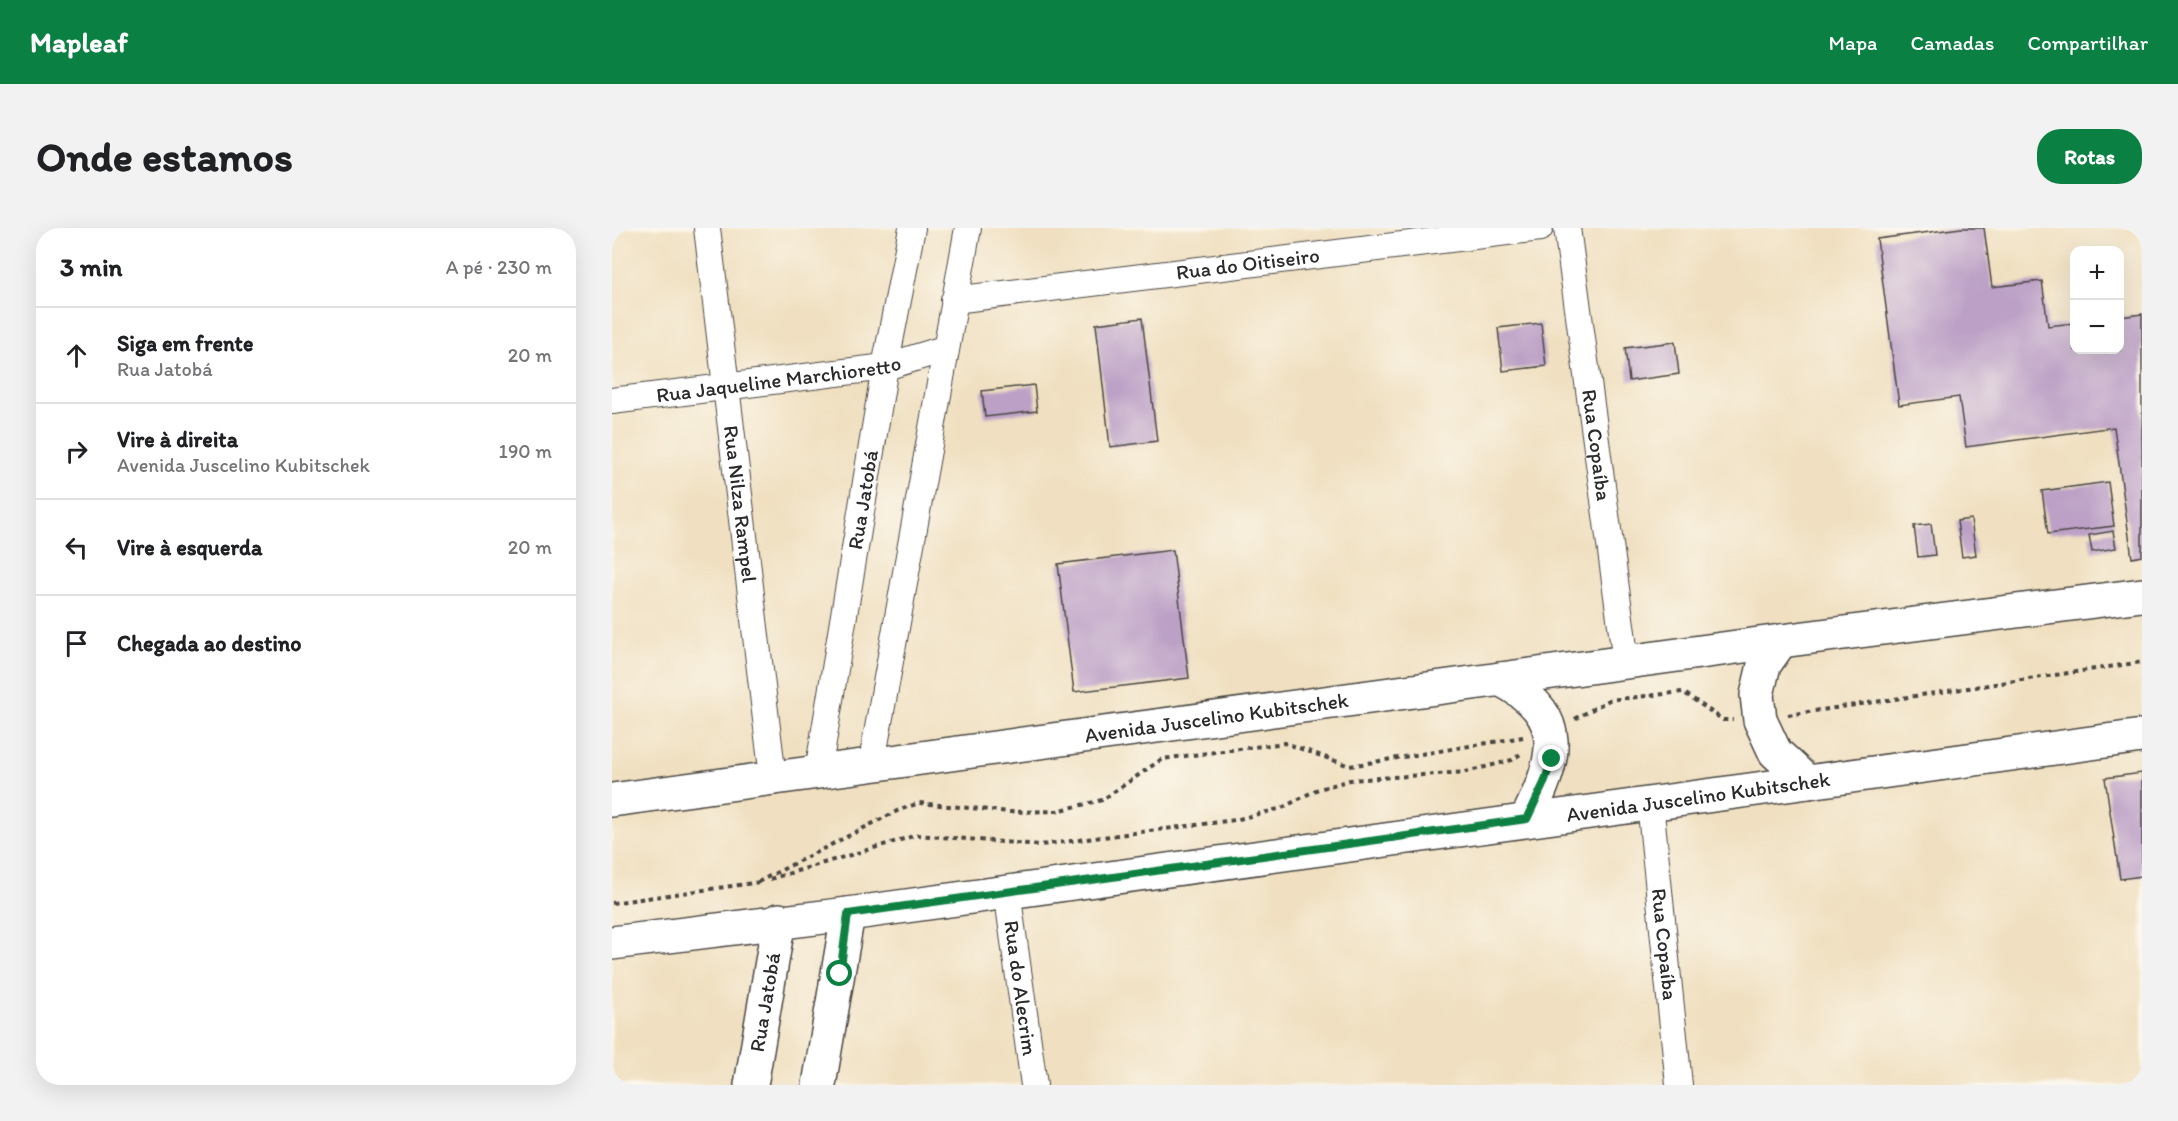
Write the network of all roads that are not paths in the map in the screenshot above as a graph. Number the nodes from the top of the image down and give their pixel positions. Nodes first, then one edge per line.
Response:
1 (707, 228) edge
2 (912, 228) edge
3 (968, 228) edge
4 (1540, 228) edge
5 (1567, 228) edge
6 (954, 300) junction
7 (944, 350) junction
8 (885, 367) junction
9 (725, 388) junction
10 (612, 401) edge
11 (2142, 595) edge
12 (1781, 641) junction
13 (1626, 662) junction
14 (1500, 679) junction
15 (2142, 736) edge
16 (872, 767) junction
17 (818, 772) junction
18 (773, 778) junction
19 (1807, 782) junction
20 (612, 800) edge
21 (1650, 803) junction
22 (1527, 819) junction
23 (1007, 891) junction
24 (848, 914) junction
25 (780, 920) junction
26 (612, 943) edge
27 (751, 1085) edge
28 (819, 1085) edge
29 (1034, 1085) edge
30 (1679, 1085) edge

1 - 9 street, Rua Nilza Rampel
2 - 8 street, Rua Jatobá
3 - 6 street
4 - 6 street, Rua do Oitiseiro
5 - 13 street, Rua Copaíba
6 - 7 street
7 - 8 street, Rua Jaqueline Marchioretto
7 - 16 street
8 - 9 street, Rua Jaqueline Marchioretto
8 - 17 street, Rua Jatobá
9 - 10 street, Rua Jaqueline Marchioretto
9 - 18 street, Rua Nilza Rampel
11 - 12 main road, Avenida Juscelino Kubitschek
12 - 13 main road, Avenida Juscelino Kubitschek
12 - 19 main road
13 - 14 main road, Avenida Juscelino Kubitschek
14 - 16 main road, Avenida Juscelino Kubitschek
14 - 22 main road
15 - 19 main road, Avenida Juscelino Kubitschek
16 - 17 main road, Avenida Juscelino Kubitschek
17 - 18 main road, Avenida Juscelino Kubitschek
18 - 20 main road, Avenida Juscelino Kubitschek
19 - 21 main road, Avenida Juscelino Kubitschek
21 - 22 main road, Avenida Juscelino Kubitschek
21 - 30 street, Rua Copaíba
22 - 23 main road, Avenida Juscelino Kubitschek
23 - 24 main road, Avenida Juscelino Kubitschek
23 - 29 street, Rua do Alecrim
24 - 25 main road, Avenida Juscelino Kubitschek
24 - 28 main road
25 - 26 main road, Avenida Juscelino Kubitschek
25 - 27 main road, Rua Jatobá

